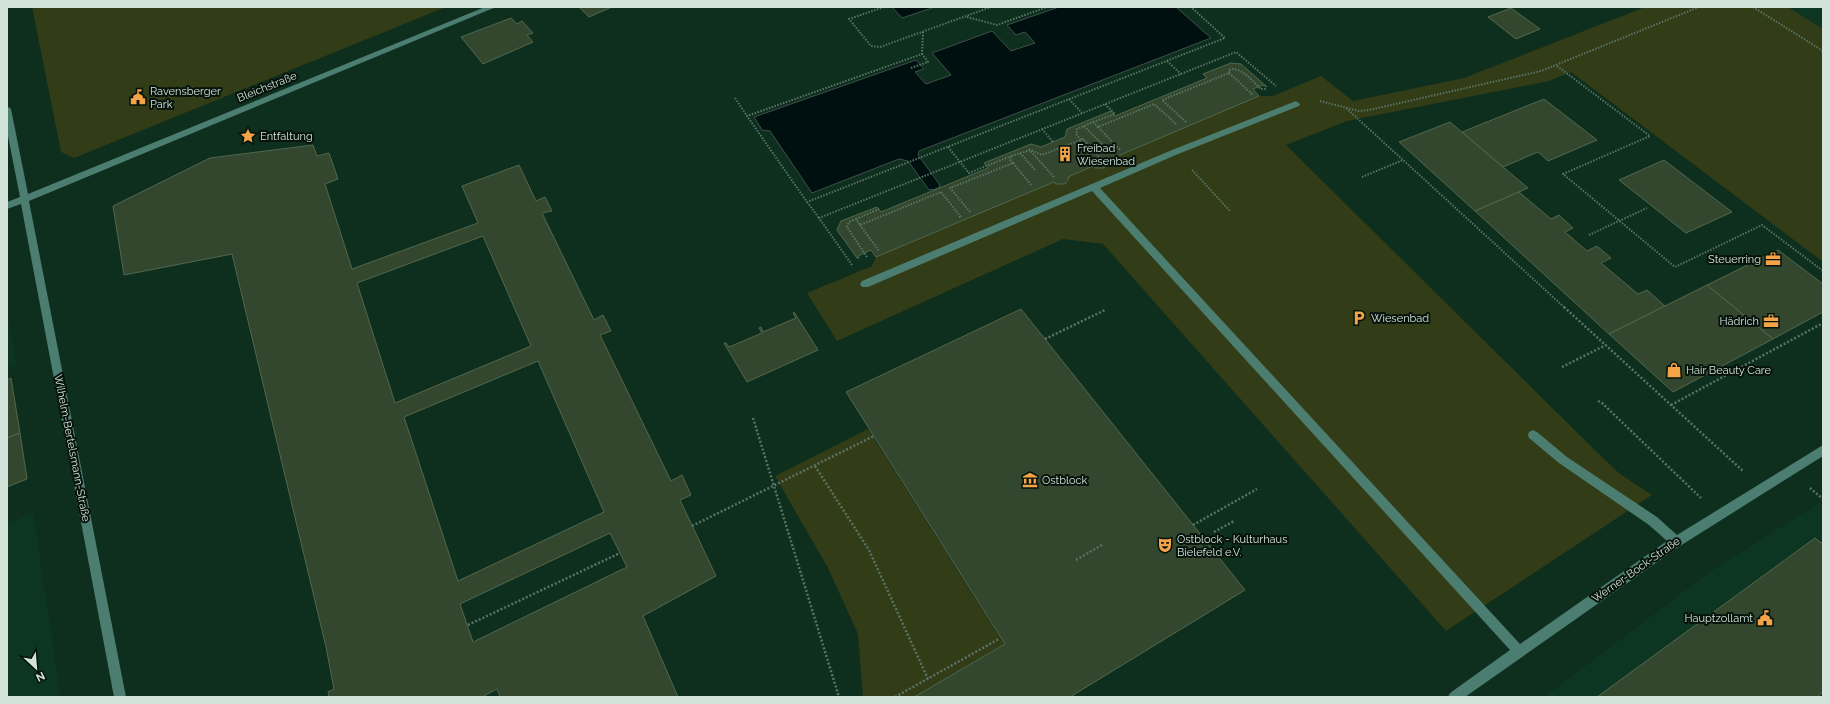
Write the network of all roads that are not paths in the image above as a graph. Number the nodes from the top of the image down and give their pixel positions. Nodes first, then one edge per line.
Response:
1 (492, 7) edge
2 (1296, 104) road end
3 (7, 109) edge
4 (1094, 187) junction
5 (25, 199) junction
6 (7, 206) edge
7 (865, 284) dead end
8 (1533, 435) dead end
9 (1823, 450) edge
10 (1676, 542) junction
11 (1519, 651) junction
12 (120, 697) edge
13 (1454, 697) edge

1 - 5 street, Bleichstraße
2 - 4 street
3 - 5 street, Wilhelm-Bertelsmann-Straße
4 - 7 street
4 - 11 street
5 - 6 street, Bleichstraße
5 - 12 street, Wilhelm-Bertelsmann-Straße
8 - 10 street
9 - 10 street, Werner-Bock-Straße
10 - 11 street, Werner-Bock-Straße
11 - 13 street, Werner-Bock-Straße

